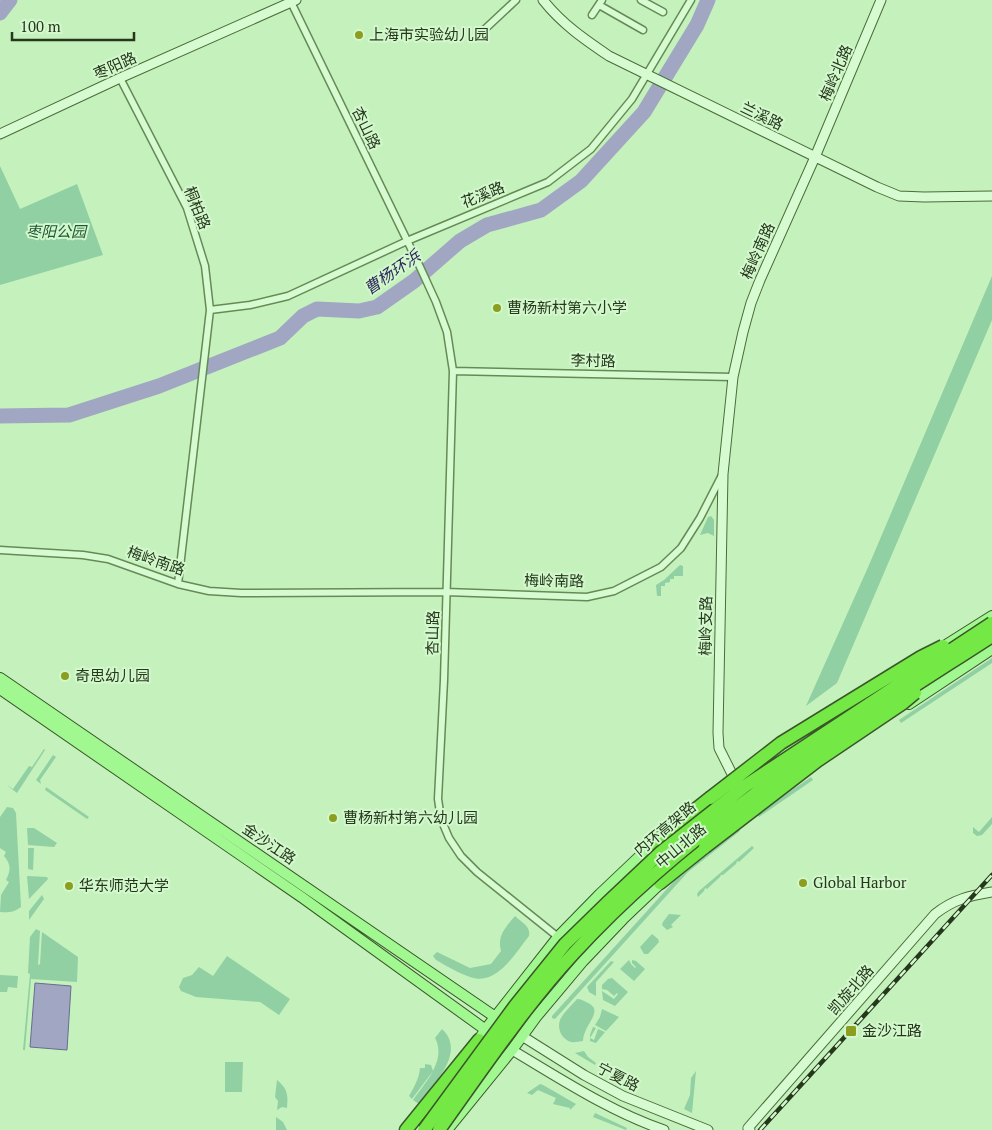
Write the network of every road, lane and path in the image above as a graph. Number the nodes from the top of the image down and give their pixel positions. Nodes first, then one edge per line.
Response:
1 (516, 0) edge
2 (543, 0) edge
3 (641, 0) edge
4 (691, 0) edge
5 (882, 0) edge
6 (292, 1) edge
7 (601, 2) edge
8 (663, 12) dead end
9 (592, 15) dead end
10 (485, 29) dead end
11 (643, 30) dead end
12 (646, 74) junction
13 (120, 78) junction
14 (0, 134) edge
15 (815, 157) junction
16 (992, 196) edge
17 (407, 240) junction
18 (210, 310) junction
19 (453, 371) junction
20 (733, 377) junction
21 (723, 474) junction
22 (0, 550) edge
23 (178, 584) junction
24 (446, 592) junction
25 (992, 616) edge
26 (992, 622) edge
27 (992, 636) edge
28 (992, 649) edge
29 (925, 658) junction
30 (944, 667) junction
31 (0, 678) edge
32 (0, 689) edge
33 (732, 774) junction
34 (652, 844) junction
35 (660, 883) junction
36 (992, 892) edge
37 (558, 937) junction
38 (496, 1018) junction
39 (482, 1035) junction
40 (522, 1036) junction
41 (512, 1050) junction
42 (406, 1130) edge
43 (417, 1130) edge
44 (424, 1130) edge
45 (438, 1130) edge
46 (447, 1130) edge
47 (664, 1130) edge
48 (708, 1130) edge
49 (750, 1130) edge

1 - 10 street
2 - 12 street, 兰溪路
3 - 8 street
4 - 12 street, 花溪路
5 - 15 street, 梅岭北路
6 - 13 street, 枣阳路
6 - 17 street, 杏山路
7 - 9 street
7 - 11 street
12 - 15 street, 兰溪路
12 - 17 street, 花溪路
13 - 14 street, 枣阳路
13 - 18 street, 桐柏路
15 - 16 street, 兰溪路
15 - 20 street, 梅岭南路
17 - 18 street, 花溪路
17 - 19 street, 杏山路
18 - 23 street, 桐柏路
19 - 20 street, 李村路
19 - 24 street, 杏山路
20 - 21 street, 梅岭南路
21 - 24 street, 梅岭南路
21 - 33 street, 梅岭支路
22 - 23 street, 梅岭南路
23 - 24 street, 梅岭南路
24 - 37 street, 杏山路
25 - 29 main road, 中山北路
26 - 34 highway, bridge
26 - 44 highway, 内环高架路, bridge
27 - 30 highway, 内环高架路, bridge
28 - 35 main road, 中山北路
29 - 33 main road, 中山北路
29 - 34 main road, 中山北路
30 - 35 highway, bridge
30 - 45 highway, 内环高架路, bridge
31 - 38 main road, 金沙江路
32 - 39 main road, 金沙江路
33 - 34 main road, 中山北路
34 - 37 main road, 中山北路
35 - 40 main road, 中山北路
36 - 49 street, 凯旋北路
37 - 38 main road, 中山北路
38 - 39 main road, 中山北路
38 - 40 main road, 金沙江路
39 - 41 main road, 金沙江路
39 - 42 highway
39 - 43 main road, 中山北路
40 - 41 main road, 中山北路
40 - 48 street, 宁夏路
41 - 46 main road, 中山北路
41 - 47 street, 宁夏路

